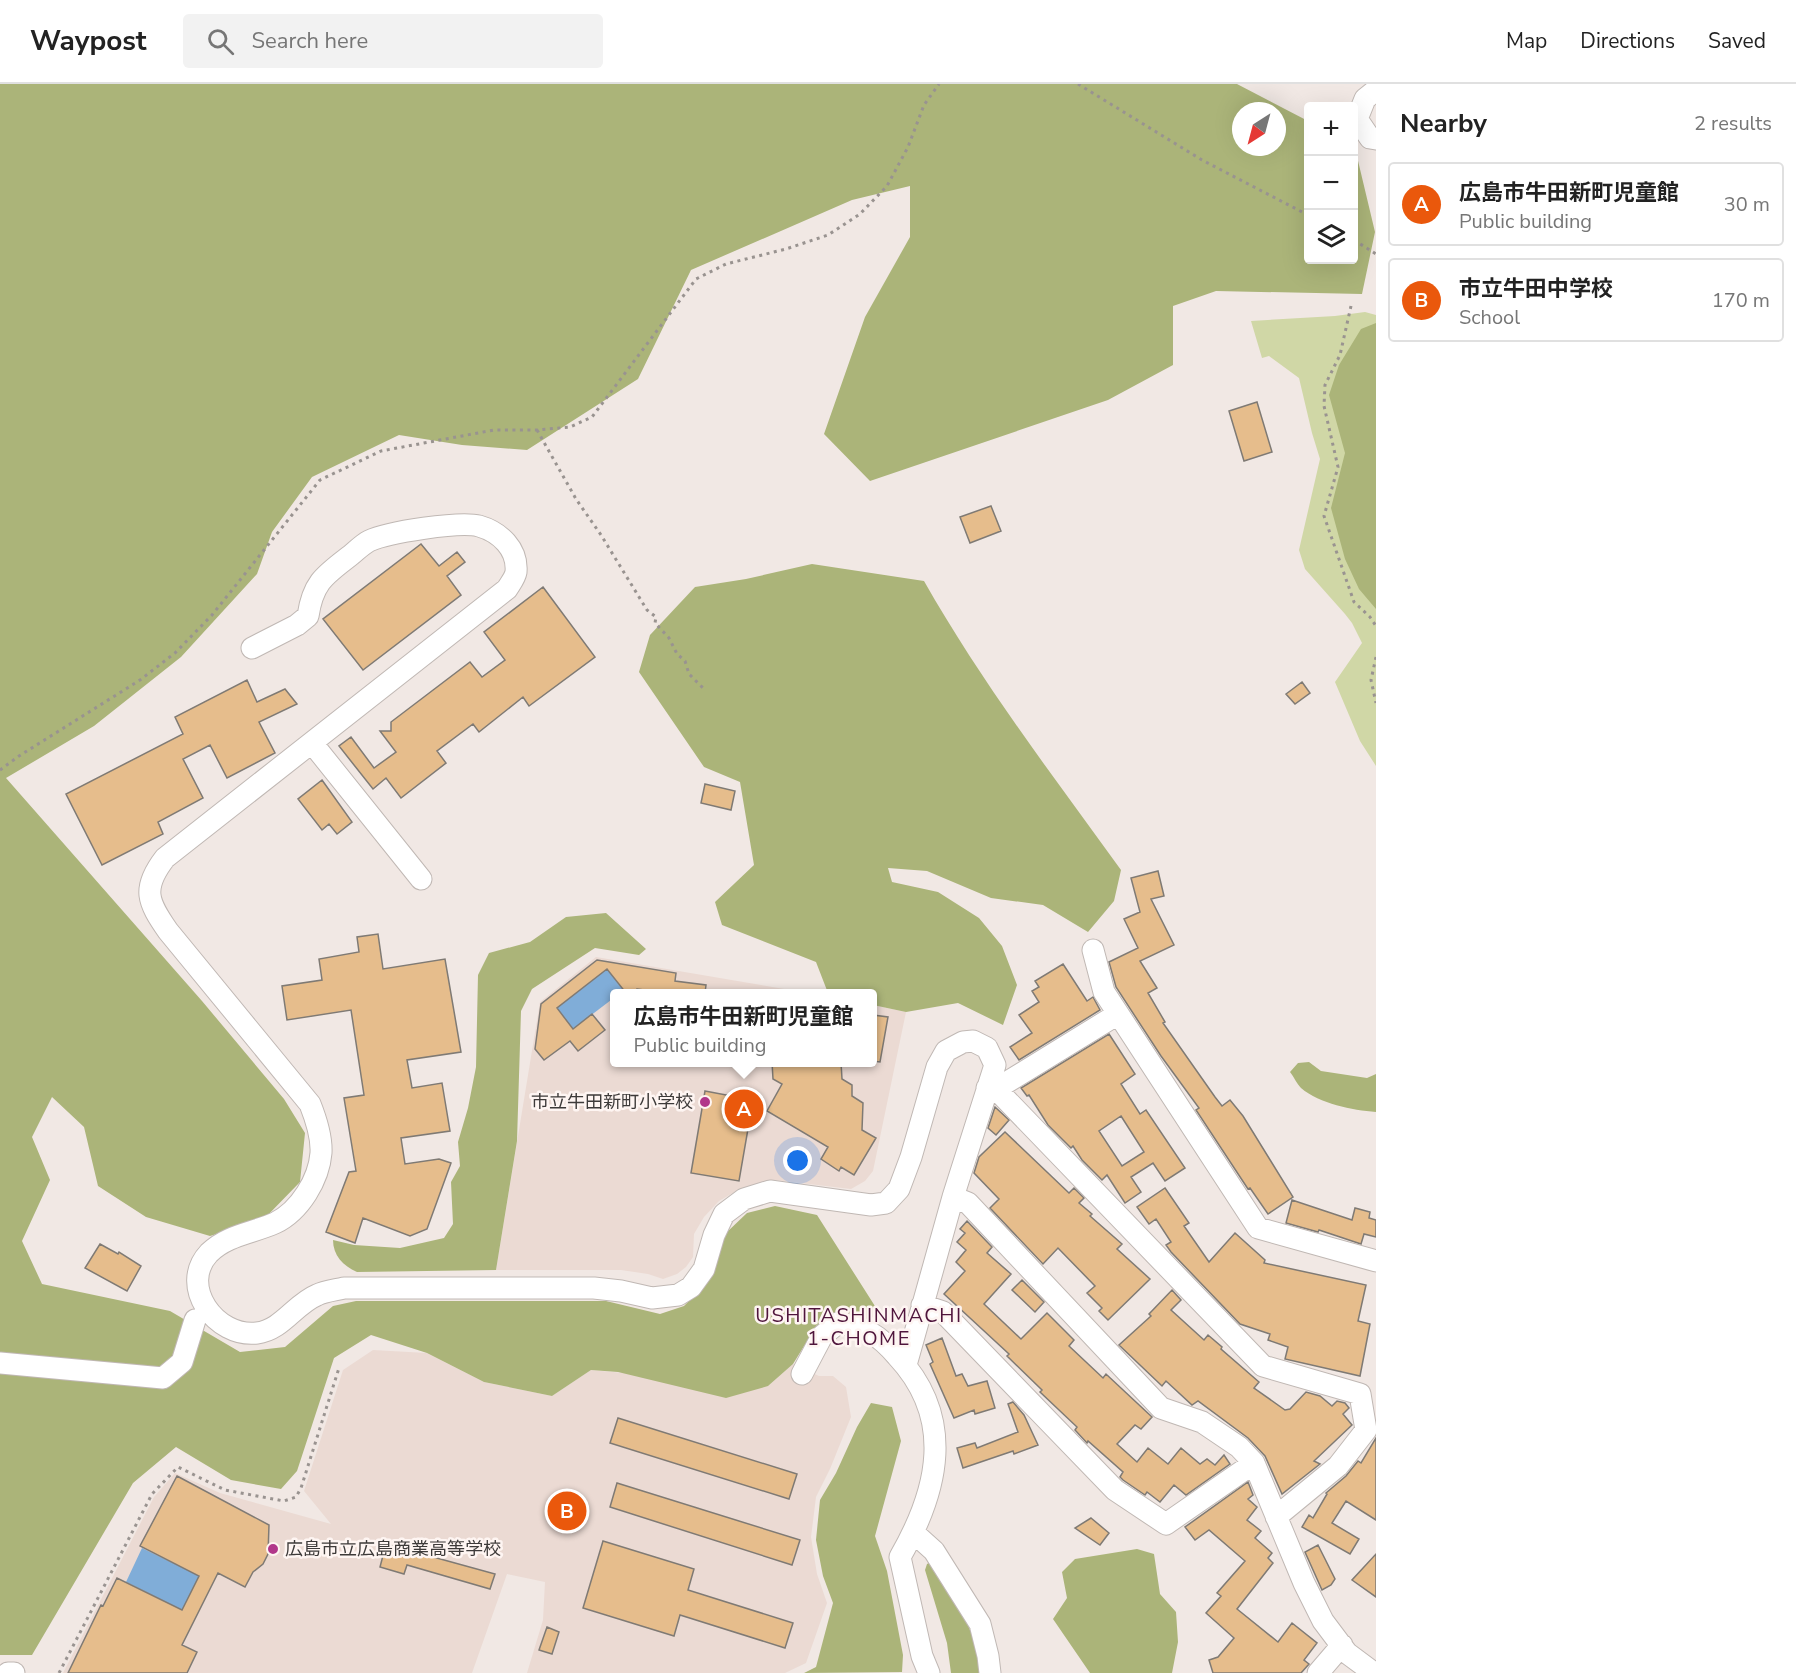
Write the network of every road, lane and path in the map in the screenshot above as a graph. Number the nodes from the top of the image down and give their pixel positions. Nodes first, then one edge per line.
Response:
1 (939, 84) edge
2 (1078, 84) edge
3 (1376, 90) edge
4 (1376, 139) edge
5 (1304, 212) edge
6 (1358, 243) edge
7 (1376, 254) edge
8 (1352, 306) dead end
9 (537, 430) junction
10 (1376, 626) edge
11 (252, 648) dead end
12 (1376, 657) edge
13 (704, 689) dead end
14 (1376, 703) edge
15 (312, 742) junction
16 (0, 770) edge
17 (421, 879) dead end
18 (1093, 950) dead end
19 (1118, 1014) junction
20 (992, 1089) junction
21 (953, 1197) junction
22 (1376, 1261) edge
23 (922, 1305) junction
24 (195, 1320) dead end
25 (0, 1363) edge
26 (906, 1365) junction
27 (339, 1368) dead end
28 (802, 1374) dead end
29 (1254, 1463) junction
30 (1276, 1517) junction
31 (914, 1533) junction
32 (1342, 1646) junction
33 (8, 1673) edge
34 (14, 1673) edge
35 (59, 1673) edge
36 (929, 1673) edge
37 (990, 1673) edge
38 (1318, 1673) edge
39 (1374, 1673) edge

1 - 9 path
2 - 5 path
3 - 4 street
6 - 7 path
8 - 10 path
9 - 13 path
9 - 16 path
11 - 15 street
12 - 14 path
15 - 17 street
15 - 20 street
18 - 19 street
19 - 20 street
19 - 22 street
20 - 21 street
20 - 30 street
21 - 23 street
21 - 29 street
23 - 26 street
23 - 29 street
24 - 25 street
26 - 28 street
26 - 31 street
27 - 35 path
29 - 30 street
30 - 32 street
31 - 36 street
31 - 37 street
32 - 38 street
32 - 39 street
33 - 34 street

